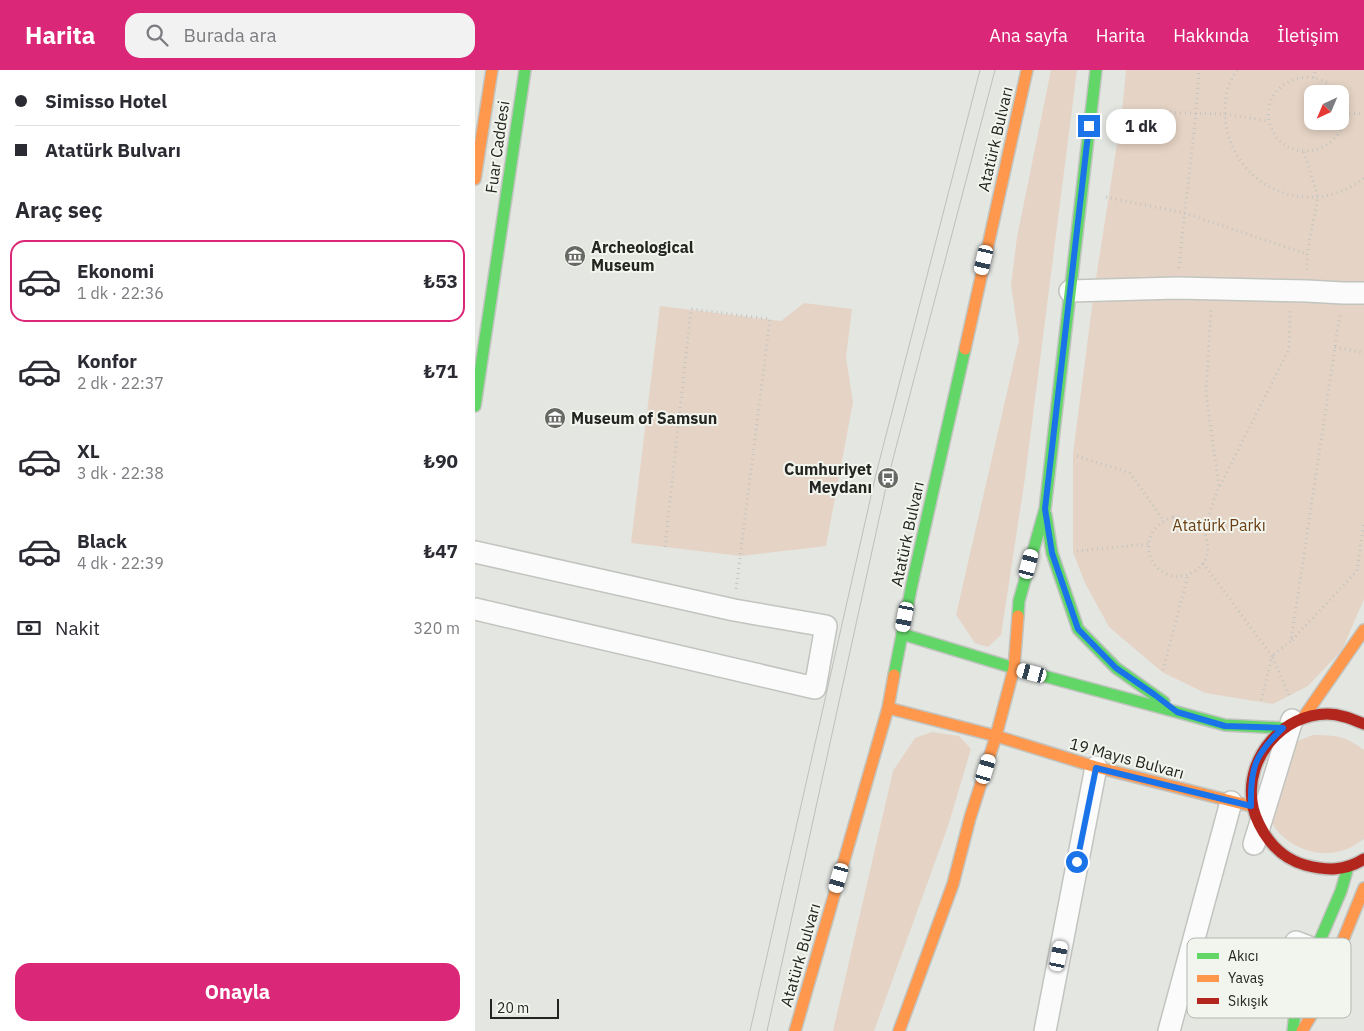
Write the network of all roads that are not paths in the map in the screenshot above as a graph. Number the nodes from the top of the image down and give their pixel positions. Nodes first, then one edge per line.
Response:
1 (492, 70) edge
2 (525, 70) edge
3 (1027, 70) edge
4 (1096, 70) edge
5 (475, 179) edge
6 (1070, 291) junction
7 (1354, 293) edge
8 (475, 406) edge
9 (1045, 509) junction
10 (475, 552) edge
11 (475, 609) edge
12 (1364, 630) edge
13 (902, 634) junction
14 (1014, 668) junction
15 (888, 708) junction
16 (1177, 712) junction
17 (1293, 720) junction
18 (1364, 724) edge
19 (996, 736) junction
20 (1096, 768) junction
21 (1241, 804) junction
22 (1257, 836) junction
23 (1364, 859) edge
24 (1348, 867) junction
25 (1364, 888) edge
26 (1198, 938) edge
27 (1311, 938) edge
28 (1348, 938) edge
29 (1187, 974) edge
30 (1294, 1018) edge
31 (1310, 1018) edge
32 (795, 1031) edge
33 (899, 1031) edge
34 (1045, 1031) edge
35 (1169, 1031) edge
36 (1293, 1031) edge
37 (1302, 1031) edge

1 - 5 main road, Fuar Caddesi
2 - 8 main road, Fuar Caddesi
3 - 13 main road, Atatürk Bulvarı
4 - 6 main road
6 - 7 street
6 - 9 main road
9 - 14 main road
9 - 16 main road
10 - 11 street
12 - 17 main road
13 - 14 main road
13 - 15 main road, Atatürk Bulvarı
14 - 16 main road
14 - 19 main road
15 - 19 main road, 19 Mayıs Bulvarı
15 - 32 main road, Atatürk Bulvarı
16 - 17 main road
17 - 18 main road
17 - 21 main road
17 - 22 street
19 - 20 main road, 19 Mayıs Bulvarı
19 - 33 main road
20 - 21 main road, 19 Mayıs Bulvarı
20 - 34 street
21 - 22 main road
21 - 26 street
22 - 24 main road
23 - 24 main road
24 - 27 main road
25 - 28 main road
29 - 35 street
30 - 36 main road
31 - 37 main road

